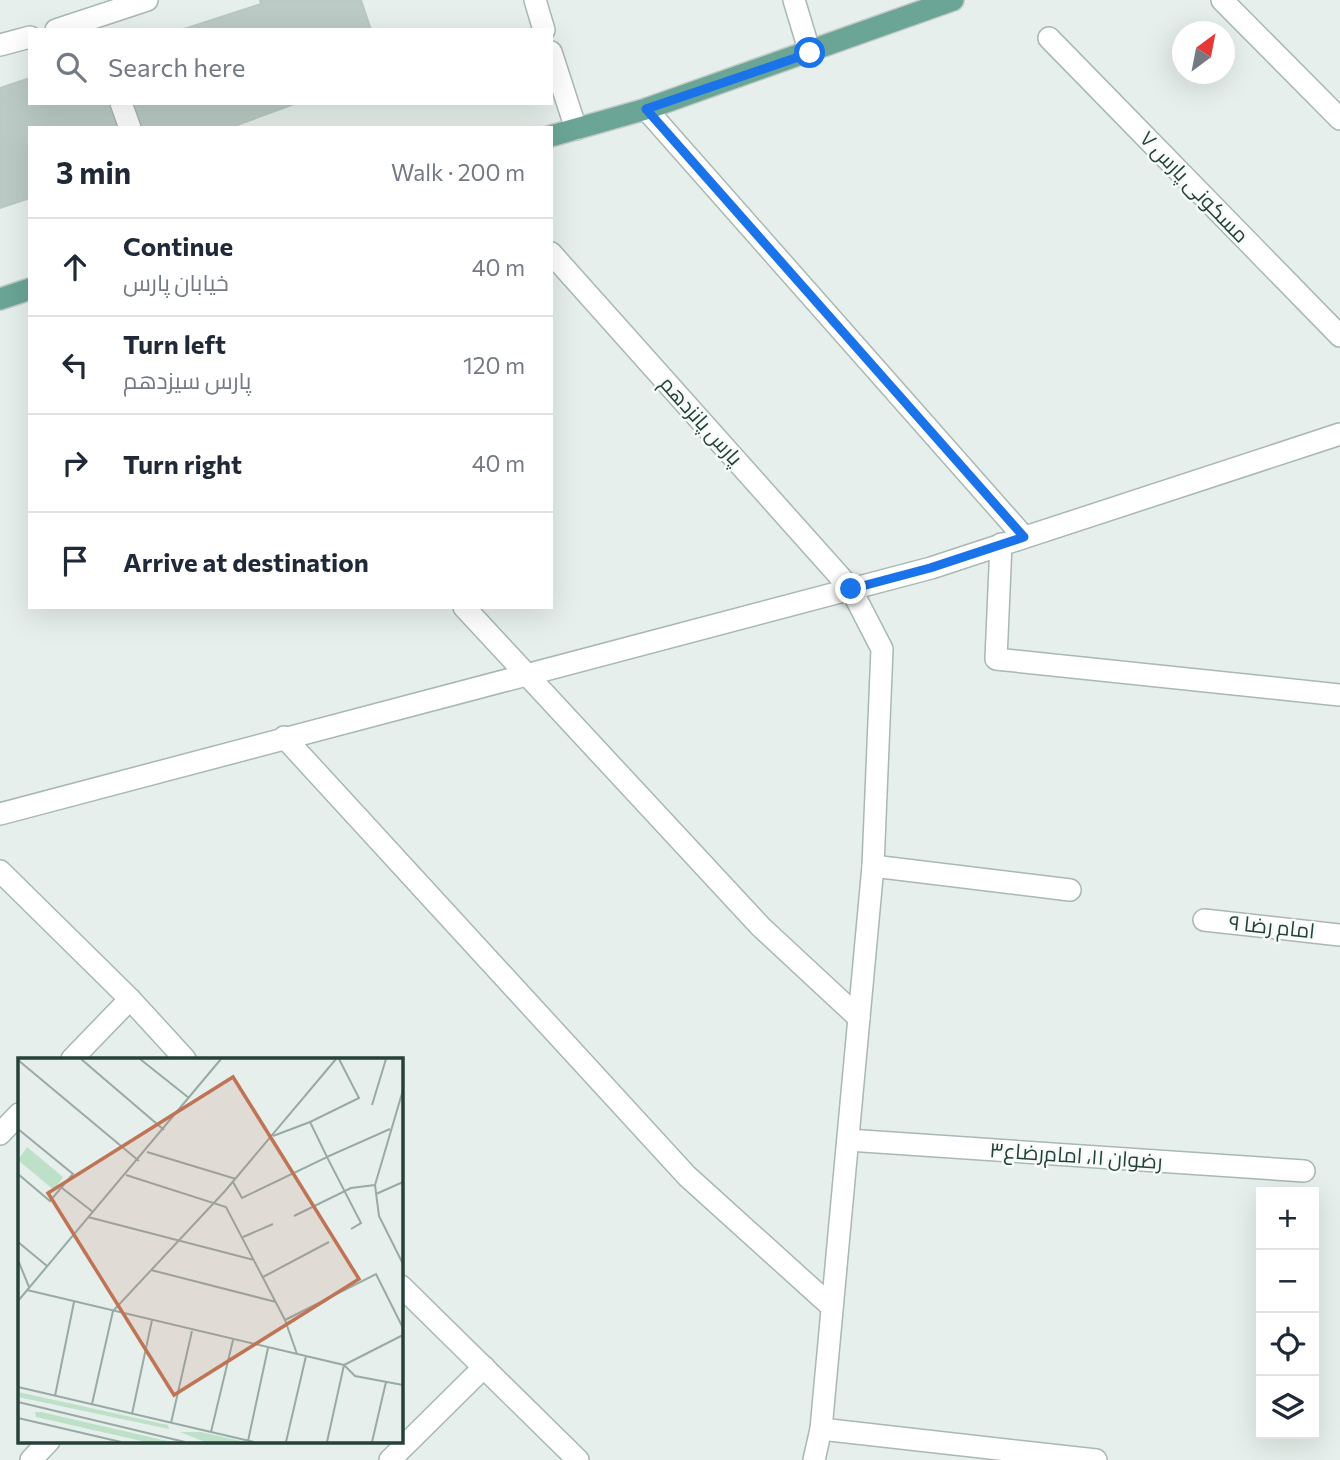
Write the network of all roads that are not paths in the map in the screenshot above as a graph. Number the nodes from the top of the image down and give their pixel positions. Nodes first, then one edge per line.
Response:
1 (147, 0) edge
2 (535, 0) edge
3 (794, 0) edge
4 (953, 0) edge
5 (1222, 0) edge
6 (89, 25) edge
7 (69, 28) edge
8 (543, 28) edge
9 (28, 38) edge
10 (1049, 38) dead end
11 (0, 45) edge
12 (810, 53) junction
13 (553, 58) edge
14 (122, 105) edge
15 (646, 109) junction
16 (1340, 119) edge
17 (129, 126) edge
18 (576, 129) junction
19 (553, 135) edge
20 (553, 255) edge
21 (28, 290) edge
22 (0, 299) edge
23 (1340, 336) edge
24 (1340, 434) edge
25 (1024, 537) junction
26 (1001, 544) junction
27 (851, 589) junction
28 (466, 609) edge
29 (527, 674) junction
30 (1340, 695) edge
31 (285, 737) junction
32 (0, 814) edge
33 (873, 866) junction
34 (0, 871) edge
35 (1070, 890) dead end
36 (1204, 920) dead end
37 (1340, 934) edge
38 (130, 999) junction
39 (859, 1018) junction
40 (73, 1058) edge
41 (184, 1058) edge
42 (18, 1115) edge
43 (0, 1134) edge
44 (848, 1140) junction
45 (1304, 1171) dead end
46 (402, 1287) edge
47 (832, 1307) junction
48 (484, 1367) junction
49 (821, 1429) junction
50 (49, 1442) edge
51 (31, 1460) edge
52 (390, 1460) edge
53 (578, 1460) edge
54 (814, 1460) edge
55 (1096, 1460) edge

1 - 6 street
2 - 8 street
3 - 12 street
4 - 12 main road
5 - 16 street
6 - 7 street
9 - 11 street
10 - 23 street, مسکونی ‌پارس ۷
12 - 15 main road
13 - 18 street
14 - 17 street
15 - 18 main road
15 - 25 street
18 - 19 main road
20 - 27 street, پارس‌ پانزدهم
21 - 22 main road
24 - 25 street
25 - 26 street
26 - 27 street
26 - 30 street
27 - 29 street
27 - 33 street, پارس‌ پانزدهم
28 - 29 street
29 - 31 street
29 - 39 street
31 - 32 street
31 - 47 street
33 - 35 street
33 - 39 street, پارس‌ پانزدهم
34 - 38 street
36 - 37 street, امام رضا ۹
38 - 40 street
38 - 41 street
39 - 44 street, پارس‌ پانزدهم
42 - 43 street
44 - 45 street, رضوان ۱۱، امام‌رضا‌ع‌۳
44 - 47 street, پارس‌ پانزدهم
46 - 48 street
47 - 49 street, پارس‌ پانزدهم
48 - 52 street
48 - 53 street
49 - 54 street, پارس‌ پانزدهم
49 - 55 street
50 - 51 street

